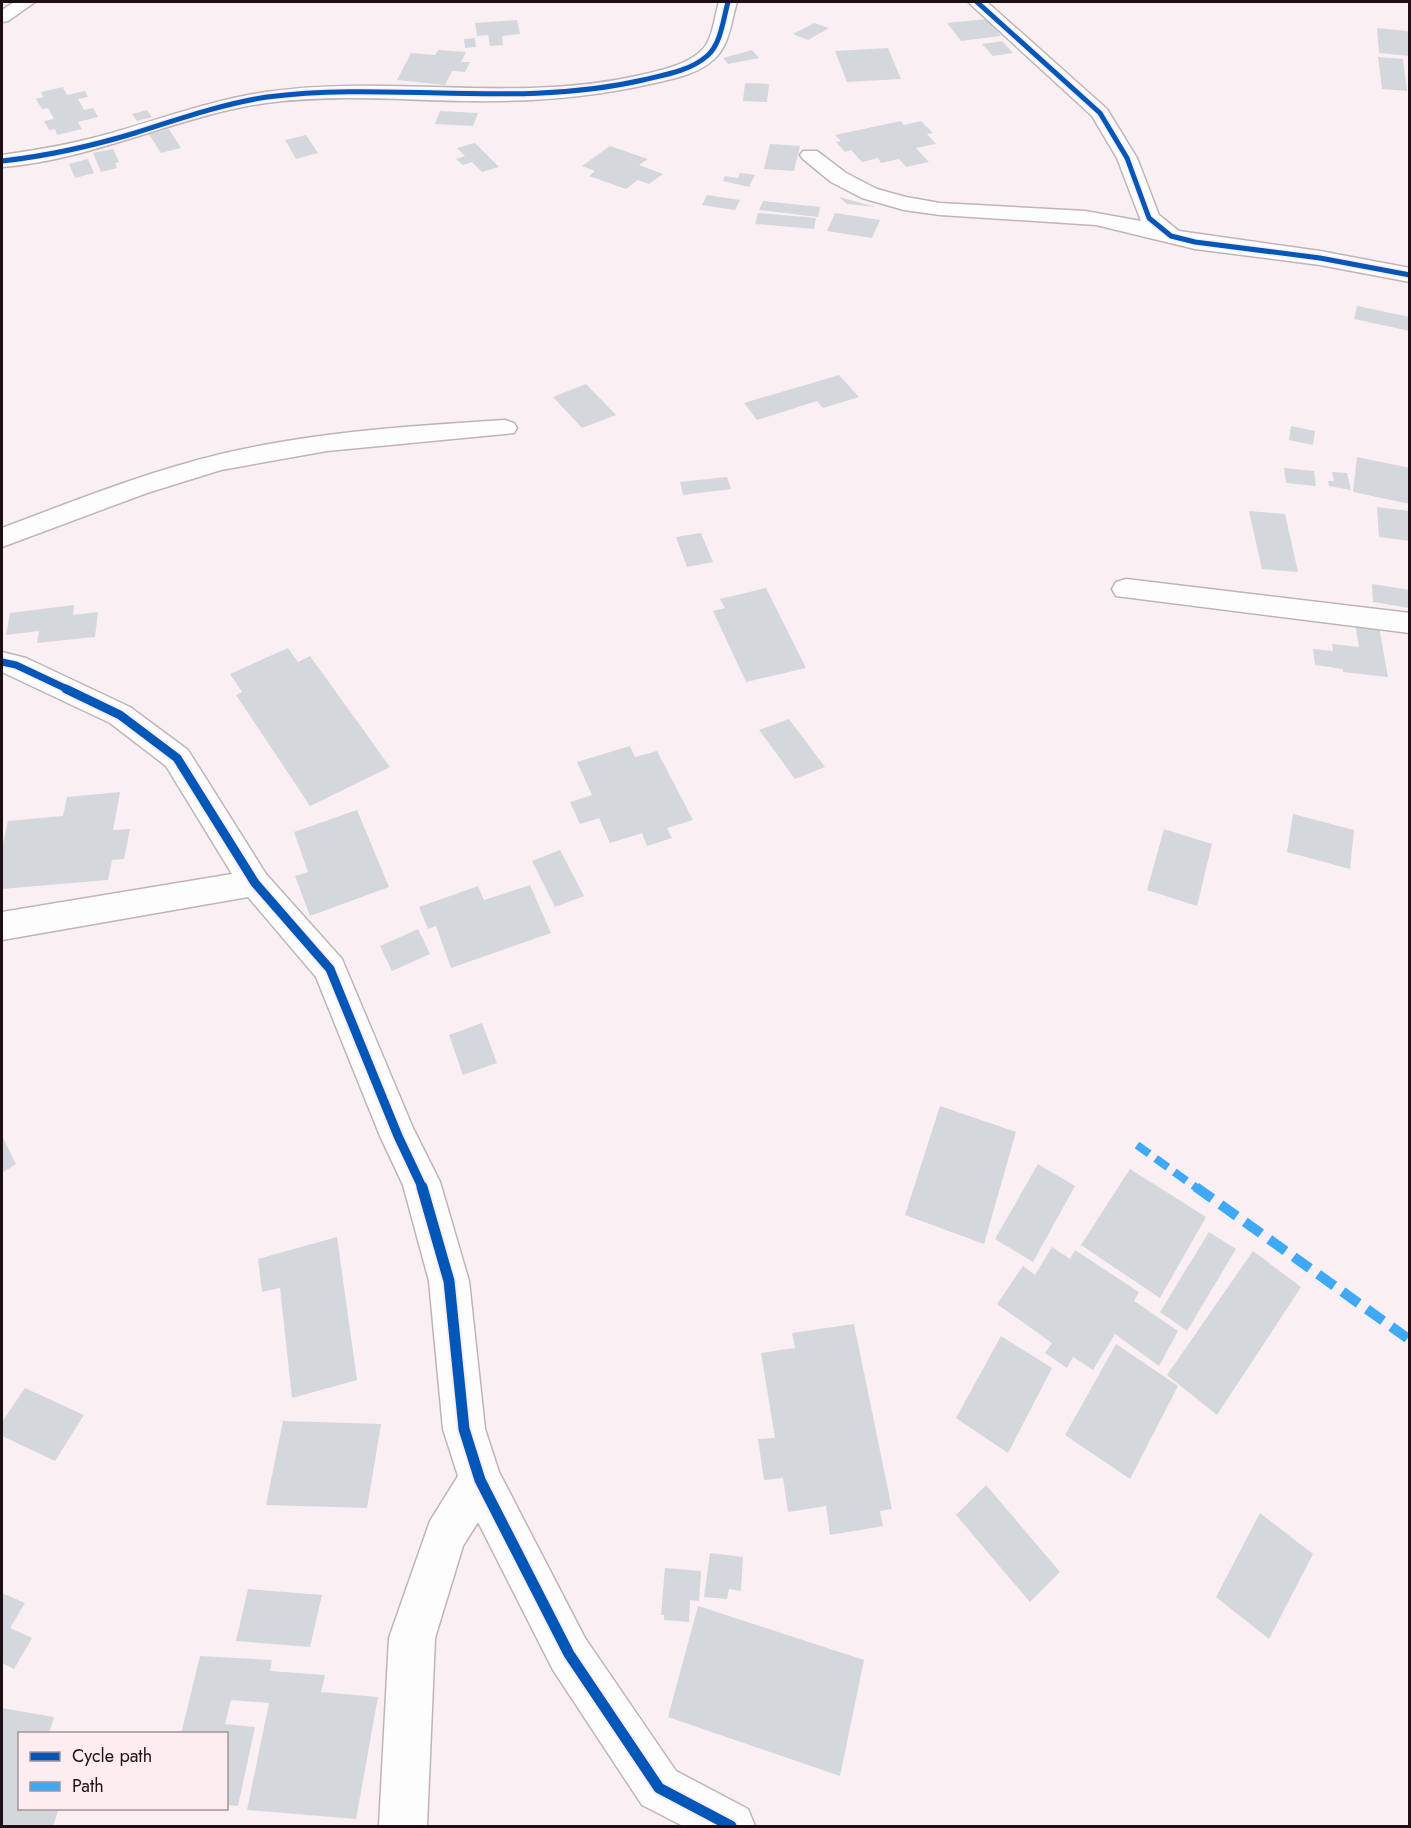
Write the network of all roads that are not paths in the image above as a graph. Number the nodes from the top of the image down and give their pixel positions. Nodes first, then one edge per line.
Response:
1 (26, 2) edge
2 (728, 2) edge
3 (977, 2) edge
4 (2, 16) edge
5 (810, 155) dead end
6 (2, 161) edge
7 (1172, 236) junction
8 (1410, 275) edge
9 (506, 428) dead end
10 (2, 538) edge
11 (1126, 589) dead end
12 (1410, 623) edge
13 (2, 662) edge
14 (255, 883) junction
15 (2, 926) edge
16 (480, 1480) junction
17 (403, 1827) edge
18 (731, 1827) edge

1 - 4 street
2 - 6 street
3 - 7 street
5 - 7 street
7 - 8 street
9 - 10 street
11 - 12 street
13 - 14 street
14 - 15 street
14 - 16 street
16 - 17 street
16 - 18 street

